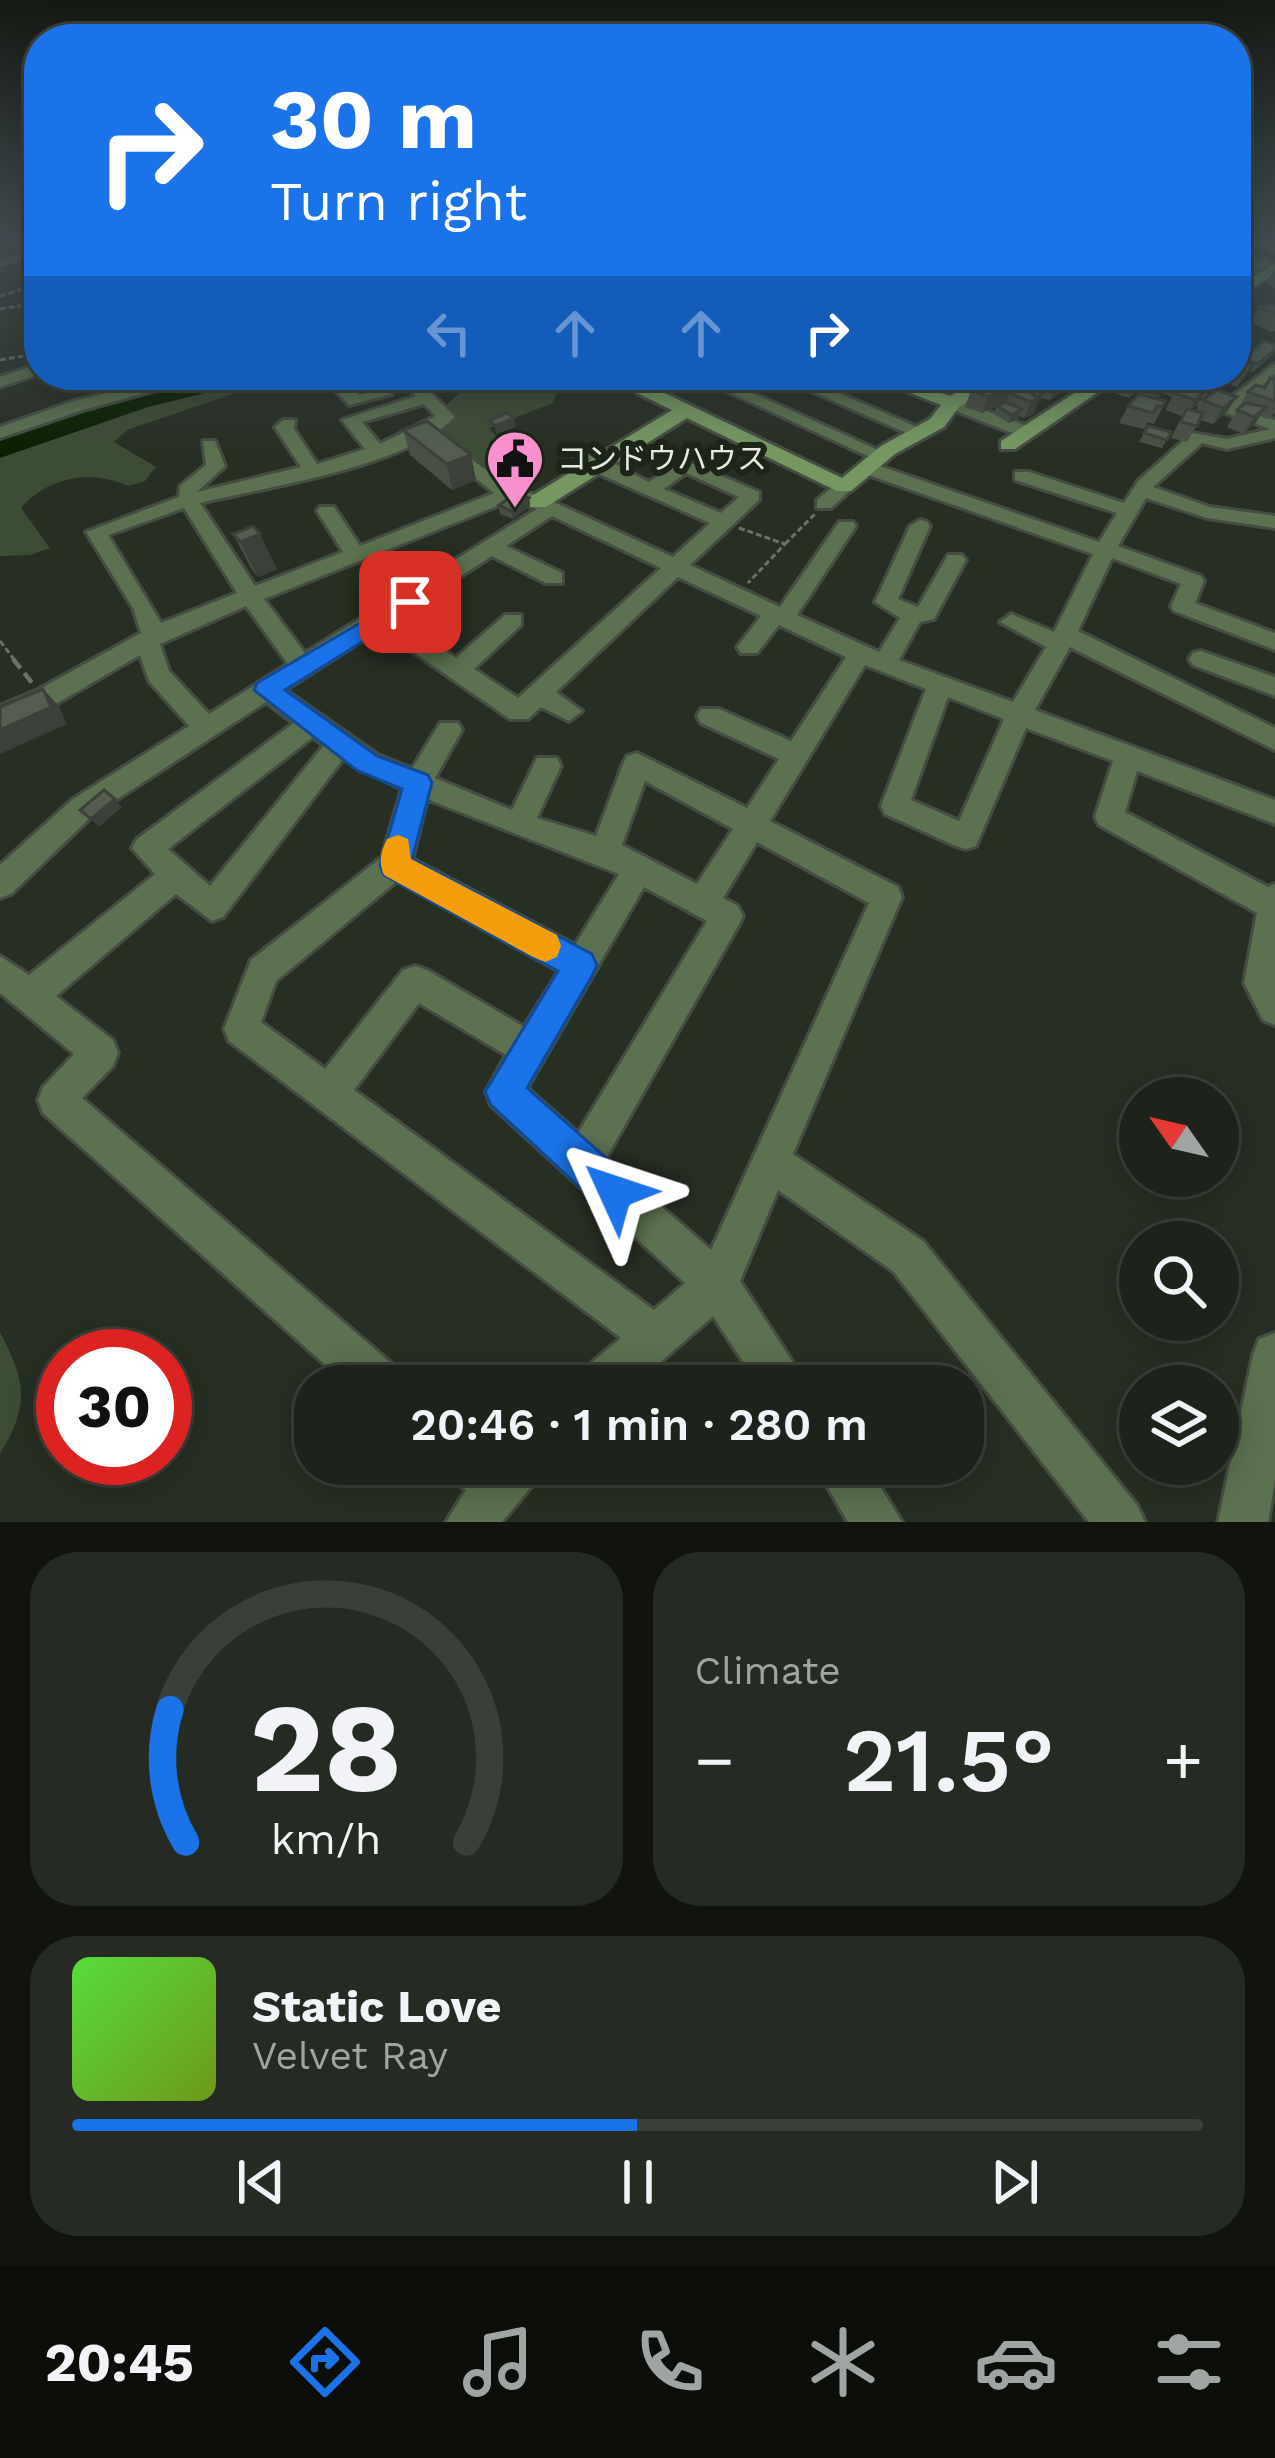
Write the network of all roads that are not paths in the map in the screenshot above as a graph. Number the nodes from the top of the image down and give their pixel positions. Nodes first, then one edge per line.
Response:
1 (1275, 369) edge
2 (1251, 389) edge
3 (139, 390) edge
4 (344, 390) edge
5 (403, 390) edge
6 (413, 390) edge
7 (424, 390) edge
8 (645, 390) edge
9 (730, 390) edge
10 (820, 390) edge
11 (914, 390) edge
12 (975, 390) edge
13 (1091, 390) edge
14 (1172, 390) edge
15 (1249, 390) edge
16 (952, 404) junction
17 (1226, 409) junction
18 (686, 410) junction
19 (289, 424) dead end
20 (1275, 429) edge
21 (917, 430) junction
22 (1026, 432) junction
23 (0, 433) edge
24 (428, 433) junction
25 (209, 445) dead end
26 (1008, 445) dead end
27 (377, 452) junction
28 (589, 458) junction
29 (875, 462) junction
30 (311, 468) junction
31 (1022, 476) dead end
32 (844, 487) junction
33 (650, 490) junction
34 (510, 494) junction
35 (189, 500) junction
36 (1134, 500) junction
37 (824, 505) road end
38 (544, 506) junction
39 (327, 511) dead end
40 (724, 522) junction
41 (1275, 522) edge
42 (846, 526) dead end
43 (920, 526) dead end
44 (493, 548) junction
45 (1105, 549) junction
46 (357, 554) junction
47 (955, 560) dead end
48 (674, 568) junction
49 (554, 578) dead end
50 (437, 584) junction
51 (250, 597) junction
52 (460, 598) dead end
53 (914, 615) junction
54 (779, 616) junction
55 (382, 619) junction
56 (513, 620) dead end
57 (1011, 622) dead end
58 (150, 637) junction
59 (1061, 638) junction
60 (1275, 642) edge
61 (749, 647) dead end
62 (873, 658) junction
63 (301, 665) junction
64 (458, 670) junction
65 (940, 685) junction
66 (1275, 687) edge
67 (266, 690) junction
68 (541, 695) junction
69 (1189, 698) junction
70 (569, 711) dead end
71 (1019, 715) junction
72 (710, 716) dead end
73 (0, 717) edge
74 (312, 723) junction
75 (206, 729) junction
76 (449, 730) dead end
77 (1275, 740) edge
78 (340, 744) junction
79 (799, 756) junction
80 (1128, 757) junction
81 (547, 766) dead end
82 (418, 783) junction
83 (1275, 812) edge
84 (519, 825) junction
85 (754, 825) junction
86 (622, 861) junction
87 (395, 865) junction
88 (176, 876) junction
89 (0, 884) edge
90 (703, 902) junction
91 (1274, 902) edge
92 (580, 965) junction
93 (16, 983) edge
94 (1275, 1008) edge
95 (530, 1050) junction
96 (327, 1096) junction
97 (582, 1162) junction
98 (771, 1162) junction
99 (716, 1284) junction
100 (655, 1337) junction
101 (1275, 1355) edge
102 (359, 1365) edge
103 (623, 1365) edge
104 (771, 1365) edge
105 (1269, 1421) edge
106 (852, 1485) edge
107 (877, 1522) edge
108 (1120, 1522) edge
109 (1243, 1522) edge

1 - 2 street
3 - 23 street
4 - 5 street
6 - 27 street
7 - 24 street
8 - 18 street
9 - 29 street
10 - 21 street
11 - 16 street
12 - 16 street
13 - 22 street
14 - 17 street
15 - 17 street
16 - 21 street
16 - 22 street
17 - 20 street
18 - 28 street
18 - 32 street
19 - 30 street
20 - 36 street
21 - 29 street
22 - 26 street
24 - 27 street
24 - 34 street
25 - 35 street
27 - 30 street
28 - 33 street
28 - 38 street
29 - 32 street
29 - 45 street
30 - 35 street
31 - 36 street
32 - 37 street
33 - 40 street
33 - 40 street
34 - 38 street
34 - 46 street
35 - 51 street
35 - 58 street
36 - 41 street
36 - 45 street
38 - 44 street
38 - 48 street
39 - 46 street
40 - 48 street
42 - 54 street
43 - 53 street
44 - 49 street
44 - 50 street
45 - 59 street
45 - 60 street
46 - 51 street
47 - 53 street
48 - 54 street
48 - 68 street
50 - 52 street
50 - 55 street
51 - 58 street
51 - 63 street
53 - 62 street
54 - 61 street
54 - 62 street
55 - 63 street
55 - 64 street
56 - 64 street
57 - 59 street
58 - 73 street
58 - 75 street
59 - 69 street
59 - 71 street
62 - 65 street
62 - 79 street
63 - 67 street
64 - 68 street
65 - 71 street
65 - 71 street
66 - 69 street
67 - 74 street
67 - 75 street
68 - 70 street
69 - 77 street
71 - 80 street
72 - 79 street
74 - 78 street
74 - 88 street
75 - 89 street
76 - 82 street
78 - 82 street
78 - 88 street
79 - 85 street
80 - 83 street
80 - 91 street
81 - 84 street
82 - 84 street
82 - 87 street
84 - 86 street
85 - 86 street
85 - 90 street
85 - 98 street
86 - 90 street
86 - 92 street
87 - 92 street
87 - 96 street
88 - 93 street
90 - 97 street
91 - 94 street
92 - 95 street
93 - 102 street
95 - 96 street
95 - 97 street
96 - 100 street
97 - 99 street
98 - 99 street
98 - 108 street
99 - 100 street
99 - 104 street
100 - 103 street
101 - 105 street
105 - 109 street
106 - 107 street

